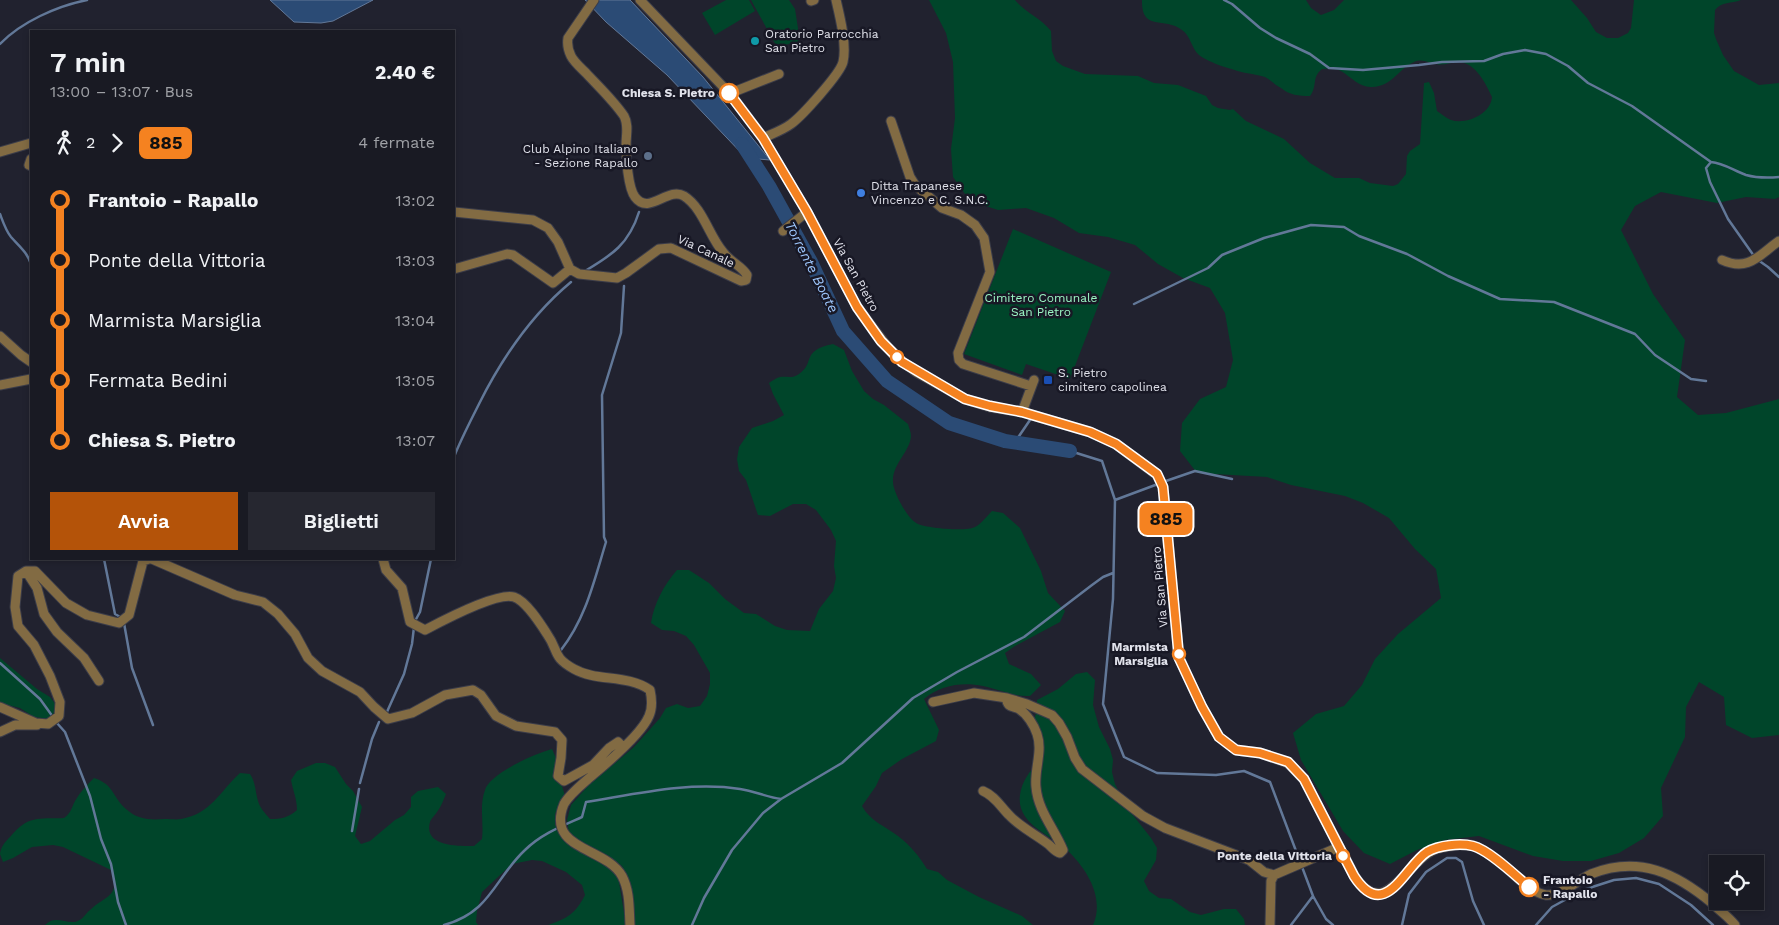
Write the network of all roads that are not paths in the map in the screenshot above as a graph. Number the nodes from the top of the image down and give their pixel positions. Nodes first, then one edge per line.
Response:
1 (640, 0) edge
2 (836, 0) edge
3 (592, 3) edge
4 (779, 74) dead end
5 (732, 96) junction
6 (891, 122) dead end
7 (763, 138) junction
8 (30, 142) edge
9 (0, 152) edge
10 (455, 212) edge
11 (807, 212) junction
12 (785, 229) dead end
13 (1779, 241) edge
14 (1722, 260) dead end
15 (570, 269) junction
16 (455, 270) edge
17 (0, 336) edge
18 (30, 360) edge
19 (30, 379) edge
20 (0, 385) edge
21 (1022, 412) junction
22 (147, 560) edge
23 (152, 560) edge
24 (383, 560) edge
25 (26, 570) junction
26 (99, 682) dead end
27 (1007, 698) junction
28 (933, 702) dead end
29 (0, 707) edge
30 (42, 724) junction
31 (0, 732) edge
32 (623, 746) junction
33 (983, 791) dead end
34 (1339, 847) junction
35 (1274, 875) junction
36 (630, 925) edge
37 (1270, 925) edge
38 (1735, 925) edge

1 - 5 street, Via San Pietro
2 - 7 street
3 - 15 street, Via Canale
4 - 5 street
5 - 7 street, Via San Pietro
6 - 21 street
7 - 11 street, Via San Pietro
8 - 9 street
10 - 15 street
11 - 12 street
11 - 21 street, Via San Pietro
13 - 14 street
15 - 16 street
17 - 18 street
19 - 20 street
21 - 34 street, Via San Pietro
22 - 25 street
23 - 32 street
24 - 32 street
25 - 26 street
25 - 30 street
27 - 28 street
27 - 33 street
27 - 35 street
29 - 30 street
30 - 31 street
32 - 36 street
34 - 35 street
34 - 38 street, Via San Pietro
35 - 37 street

